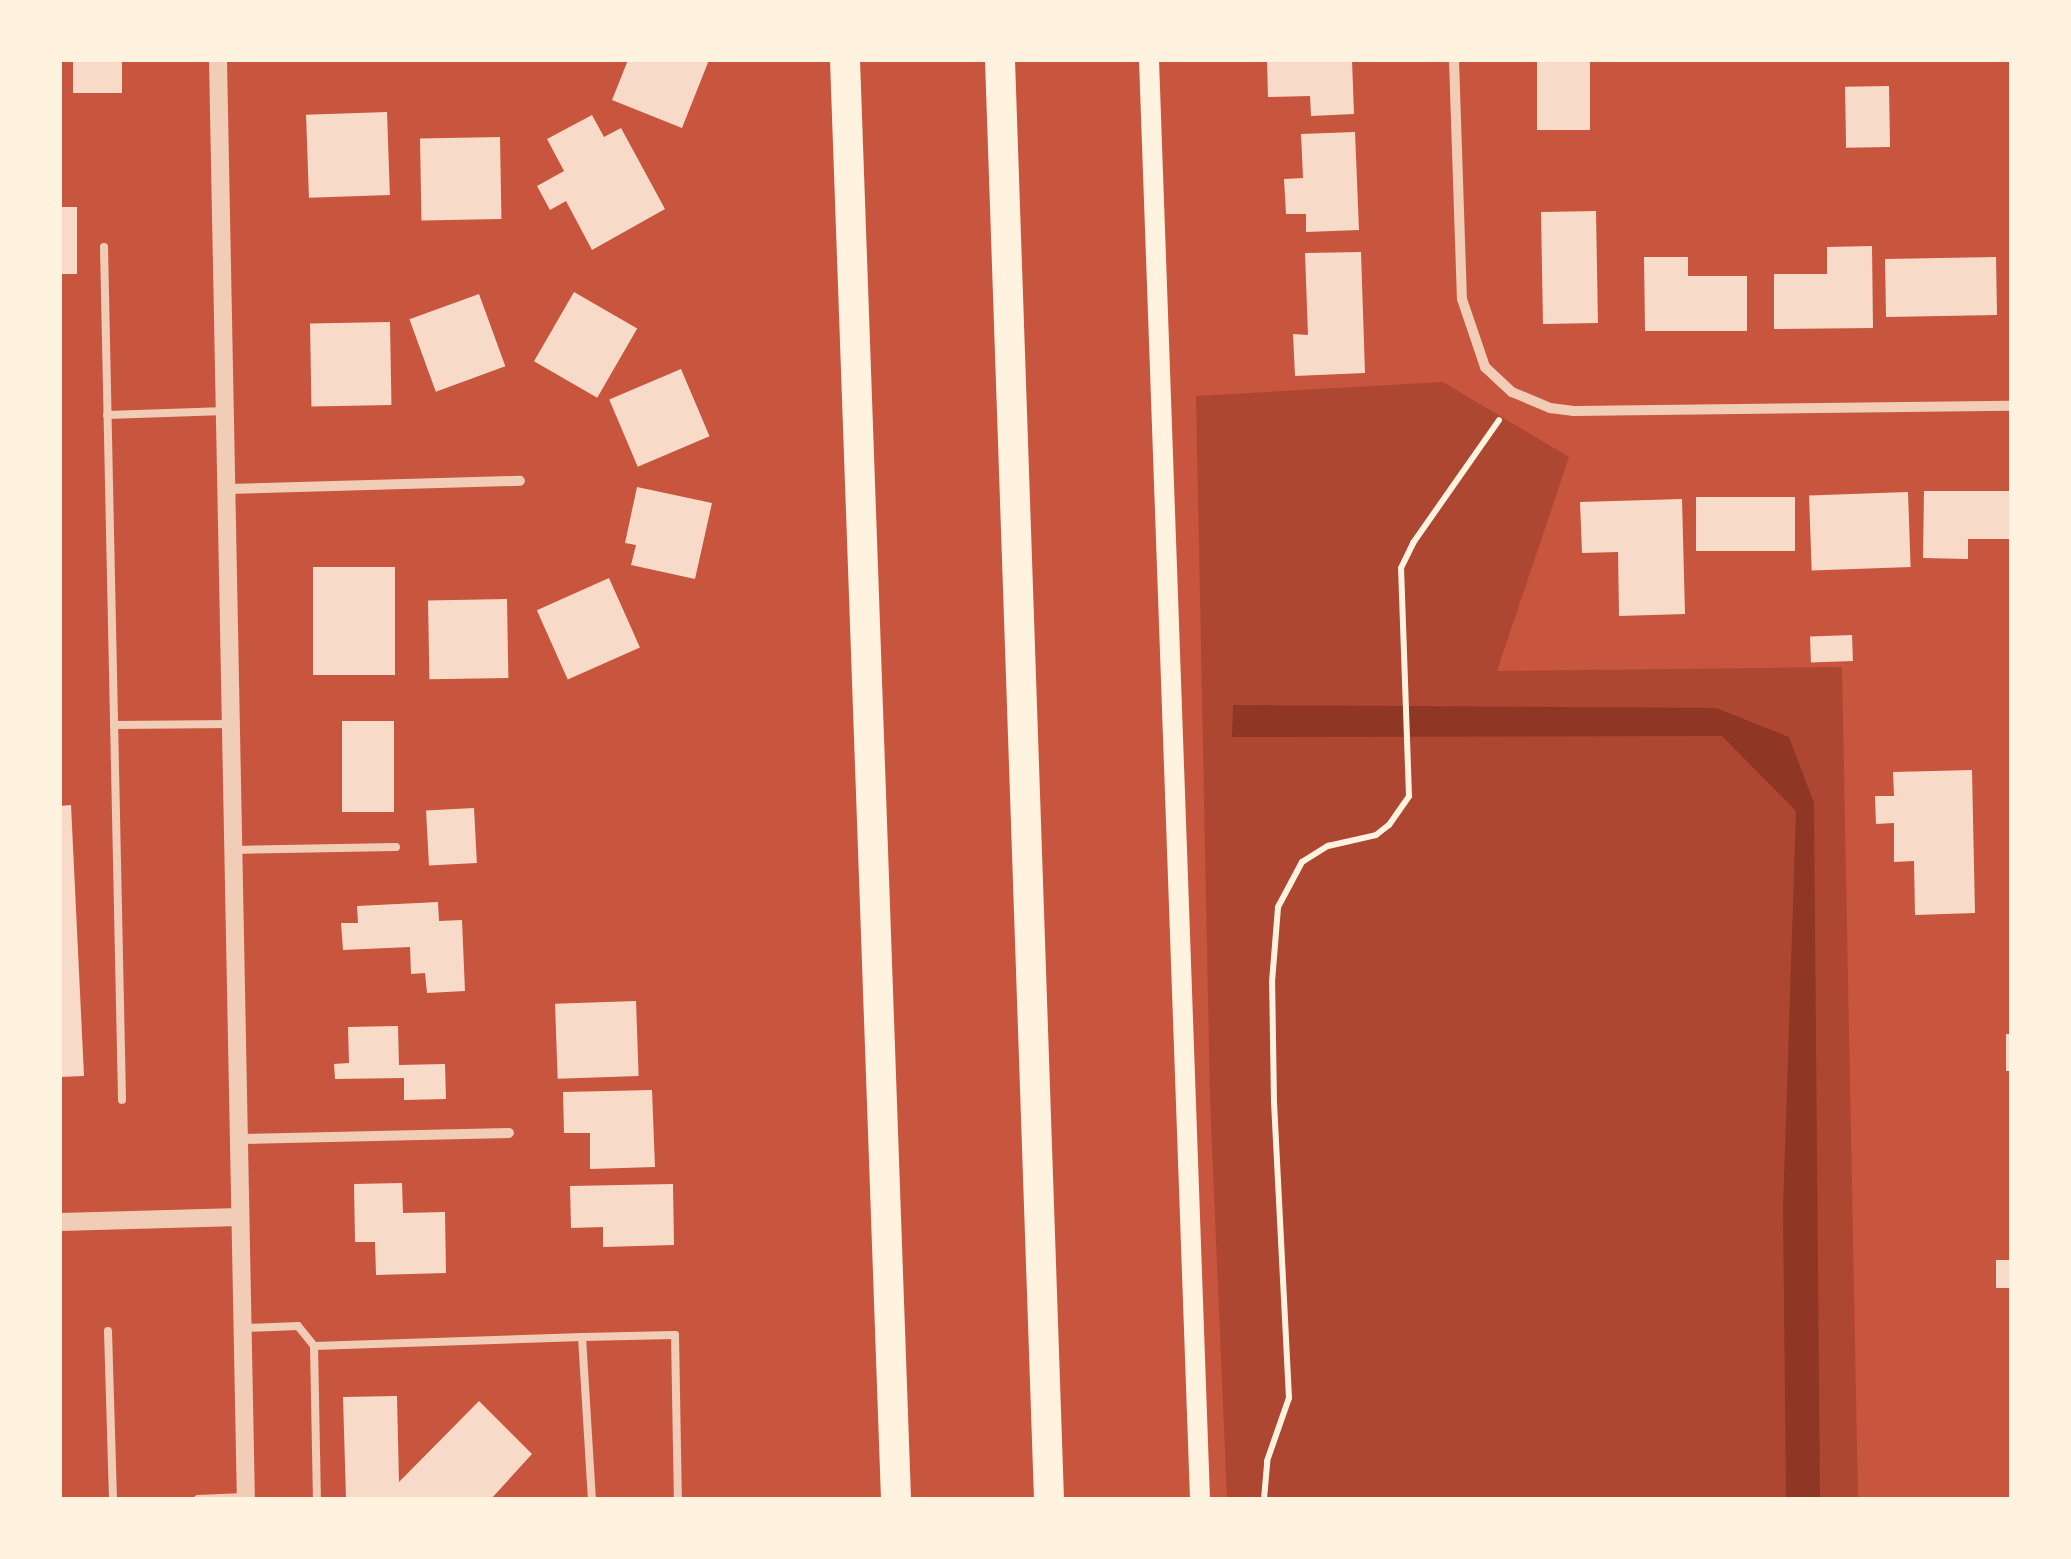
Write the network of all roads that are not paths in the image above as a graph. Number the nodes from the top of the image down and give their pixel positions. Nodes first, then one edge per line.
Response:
1 (218, 60) edge
2 (845, 60) edge
3 (1000, 60) edge
4 (1150, 60) edge
5 (1454, 60) edge
6 (104, 246) dead end
7 (2011, 406) edge
8 (226, 410) junction
9 (107, 415) junction
10 (520, 481) dead end
11 (228, 490) junction
12 (232, 724) junction
13 (114, 725) junction
14 (396, 847) dead end
15 (234, 850) junction
16 (122, 1100) dead end
17 (509, 1134) dead end
18 (240, 1139) junction
19 (240, 1217) junction
20 (60, 1222) edge
21 (246, 1328) junction
22 (108, 1331) dead end
23 (582, 1337) junction
24 (314, 1346) junction
25 (246, 1498) edge
26 (114, 1499) edge
27 (198, 1499) edge
28 (317, 1499) edge
29 (592, 1499) edge
30 (678, 1499) edge
31 (896, 1499) edge
32 (1049, 1499) edge
33 (1200, 1499) edge

1 - 8 street
2 - 31 highway
3 - 32 highway
4 - 33 main road
5 - 7 street
6 - 9 lane
8 - 9 lane
8 - 11 street
9 - 13 lane
10 - 11 street
11 - 12 street
12 - 13 lane
12 - 15 street
13 - 16 lane
14 - 15 lane
15 - 18 street
17 - 18 street
18 - 19 street
19 - 20 street
19 - 21 street
21 - 24 lane
21 - 25 street
22 - 26 lane
23 - 24 lane
23 - 29 lane
23 - 30 lane
24 - 28 lane
25 - 27 lane

